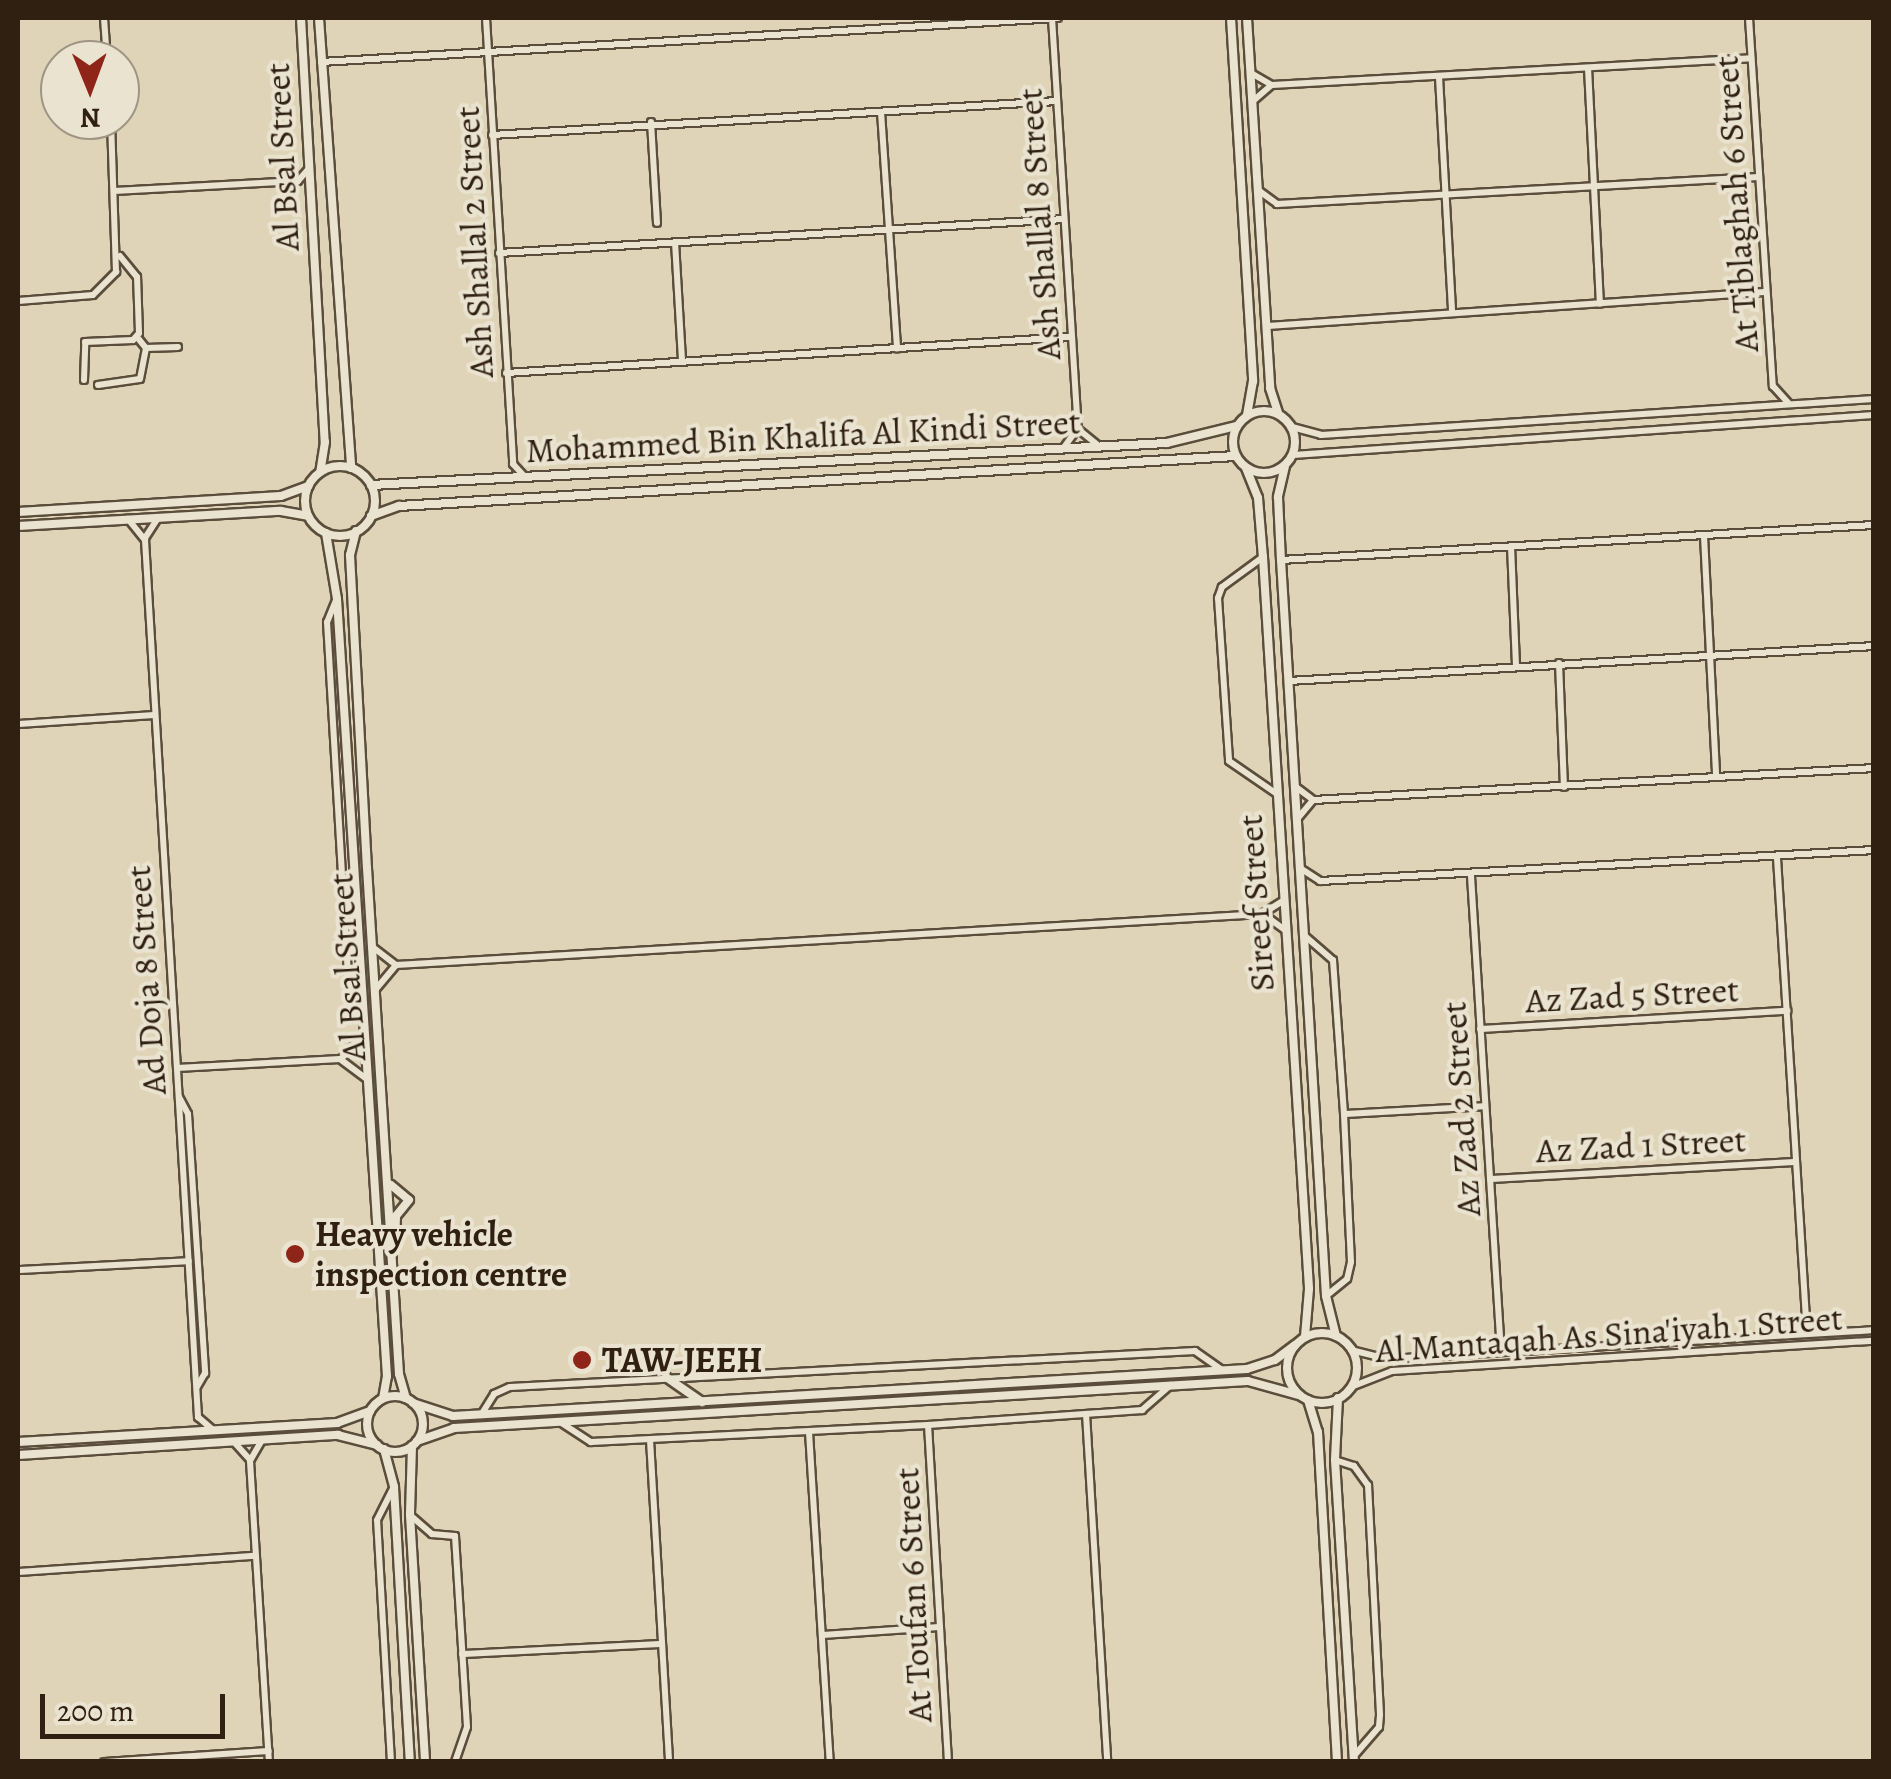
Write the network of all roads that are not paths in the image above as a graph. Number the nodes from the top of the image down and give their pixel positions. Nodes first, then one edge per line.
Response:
1 (301, 18) edge
2 (318, 18) edge
3 (486, 18) edge
4 (1054, 18) edge
5 (1230, 18) edge
6 (1748, 18) edge
7 (1248, 19) edge
8 (488, 54) junction
9 (1751, 58) junction
10 (321, 62) junction
11 (1588, 68) junction
12 (1251, 73) junction
13 (1438, 77) junction
14 (1272, 86) junction
15 (1057, 101) junction
16 (1253, 102) junction
17 (881, 112) junction
18 (651, 122) junction
19 (492, 135) junction
20 (112, 140) edge
21 (310, 167) junction
22 (1758, 177) junction
23 (298, 181) junction
24 (1594, 186) junction
25 (1258, 190) junction
26 (114, 191) junction
27 (311, 193) junction
28 (1444, 196) junction
29 (1278, 204) junction
30 (1064, 219) junction
31 (657, 222) dead end
32 (1260, 222) junction
33 (890, 229) junction
34 (675, 242) junction
35 (499, 252) junction
36 (120, 256) junction
37 (133, 268) junction
38 (116, 272) junction
39 (1765, 292) junction
40 (18, 300) edge
41 (1600, 304) junction
42 (1452, 313) junction
43 (1267, 326) junction
44 (1071, 337) junction
45 (137, 338) junction
46 (178, 346) dead end
47 (146, 348) junction
48 (897, 348) junction
49 (682, 361) junction
50 (506, 372) junction
51 (84, 380) dead end
52 (98, 385) dead end
53 (1773, 386) junction
54 (1874, 400) edge
55 (1789, 404) junction
56 (1761, 406) junction
57 (1278, 413) junction
58 (1247, 415) junction
59 (1874, 415) edge
60 (1236, 426) junction
61 (1292, 426) junction
62 (1078, 428) junction
63 (1100, 446) junction
64 (1063, 449) junction
65 (1293, 455) junction
66 (1236, 456) junction
67 (513, 464) junction
68 (1285, 466) junction
69 (351, 468) junction
70 (1246, 468) junction
71 (320, 472) junction
72 (530, 480) junction
73 (498, 482) junction
74 (371, 485) junction
75 (308, 486) junction
76 (18, 512) edge
77 (308, 516) junction
78 (371, 516) junction
79 (158, 518) junction
80 (128, 519) junction
81 (1874, 524) edge
82 (18, 526) edge
83 (356, 531) junction
84 (326, 532) junction
85 (1704, 536) junction
86 (145, 540) junction
87 (1511, 546) junction
88 (1263, 558) junction
89 (1281, 560) junction
90 (1874, 646) edge
91 (1710, 654) junction
92 (1559, 663) junction
93 (1516, 666) junction
94 (1289, 681) junction
95 (155, 715) junction
96 (18, 724) edge
97 (1874, 768) edge
98 (1716, 776) junction
99 (1295, 786) junction
100 (1564, 787) junction
101 (1277, 794) junction
102 (1313, 800) junction
103 (1297, 818) junction
104 (1874, 850) edge
105 (1778, 858) junction
106 (1300, 868) junction
107 (1471, 876) junction
108 (1320, 881) junction
109 (1302, 898) junction
110 (1283, 901) junction
111 (1262, 914) junction
112 (1285, 930) junction
113 (1304, 936) junction
114 (374, 948) junction
115 (396, 966) junction
116 (376, 989) junction
117 (1786, 1010) junction
118 (1480, 1029) junction
119 (364, 1035) junction
120 (340, 1059) junction
121 (177, 1068) junction
122 (367, 1079) junction
123 (179, 1097) junction
124 (1486, 1106) junction
125 (1344, 1114) junction
126 (1796, 1162) junction
127 (388, 1176) junction
128 (1490, 1178) junction
129 (392, 1250) junction
130 (189, 1261) junction
131 (18, 1270) edge
132 (1326, 1296) junction
133 (1874, 1330) edge
134 (1807, 1334) junction
135 (1336, 1336) junction
136 (1305, 1337) junction
137 (1500, 1340) junction
138 (1874, 1341) edge
139 (1295, 1346) junction
140 (1352, 1350) junction
141 (1518, 1351) junction
142 (1490, 1353) junction
143 (1222, 1370) junction
144 (666, 1377) junction
145 (1171, 1385) junction
146 (1351, 1387) junction
147 (196, 1388) junction
148 (1299, 1394) junction
149 (383, 1398) junction
150 (1338, 1398) junction
151 (410, 1400) junction
152 (1308, 1400) junction
153 (702, 1402) junction
154 (370, 1411) junction
155 (1086, 1414) junction
156 (481, 1415) junction
157 (198, 1417) junction
158 (560, 1422) junction
159 (928, 1425) junction
160 (214, 1430) junction
161 (184, 1432) junction
162 (809, 1432) junction
163 (262, 1440) junction
164 (650, 1440) junction
165 (18, 1442) edge
166 (234, 1442) junction
167 (414, 1443) junction
168 (380, 1447) junction
169 (18, 1455) edge
170 (1335, 1460) junction
171 (250, 1461) junction
172 (394, 1487) junction
173 (410, 1515) junction
174 (255, 1556) junction
175 (18, 1572) edge
176 (940, 1627) junction
177 (822, 1635) junction
178 (662, 1644) junction
179 (462, 1654) junction
180 (268, 1751) junction
181 (1354, 1759) edge
182 (104, 1762) edge
183 (269, 1762) edge
184 (392, 1762) edge
185 (410, 1762) edge
186 (425, 1762) edge
187 (455, 1762) edge
188 (669, 1762) edge
189 (830, 1762) edge
190 (948, 1762) edge
191 (1108, 1762) edge
192 (1338, 1762) edge

1 - 21 main road, Al Bsal Street
2 - 10 main road, Al Bsal Street
3 - 8 street, Ash Shallal 2 Street
4 - 8 street
4 - 15 street, Ash Shallal 8 Street
5 - 58 main road
6 - 9 street, At Tiblaghah 6 Street
7 - 12 main road
8 - 10 street
8 - 19 street, Ash Shallal 2 Street
9 - 11 street
9 - 22 street, At Tiblaghah 6 Street
10 - 69 main road, Al Bsal Street
11 - 13 street
11 - 24 street
12 - 14 street
12 - 16 main road
13 - 14 street
13 - 28 street
14 - 16 street
15 - 17 street
15 - 30 street, Ash Shallal 8 Street
16 - 25 main road
17 - 18 street
17 - 33 street
18 - 19 street
18 - 31 street
19 - 35 street, Ash Shallal 2 Street
20 - 26 street
21 - 23 street
21 - 27 main road, Al Bsal Street
22 - 24 street
22 - 39 street, At Tiblaghah 6 Street
23 - 26 street
23 - 27 street
24 - 28 street
24 - 41 street
25 - 29 street
25 - 32 main road
26 - 36 street
27 - 71 main road, Al Bsal Street
28 - 29 street
28 - 42 street
29 - 32 street
30 - 33 street
30 - 44 street, Ash Shallal 8 Street
32 - 43 main road
33 - 34 street
33 - 48 street
34 - 35 street
34 - 49 street
35 - 50 street, Ash Shallal 2 Street
36 - 37 street
36 - 38 street
37 - 38 street
37 - 45 street
38 - 40 street
39 - 41 street
39 - 53 street, At Tiblaghah 6 Street
41 - 42 street
42 - 43 street
43 - 57 main road
44 - 48 street
44 - 62 street, Ash Shallal 8 Street
45 - 47 street
45 - 51 street
46 - 47 street
47 - 52 street
48 - 49 street
49 - 50 street
50 - 67 street, Ash Shallal 2 Street
53 - 55 street, At Tiblaghah 6 Street
53 - 56 street, At Tiblaghah 6 Street
54 - 55 street
55 - 56 street
56 - 61 street
57 - 58 main road
57 - 61 main road
58 - 60 main road
59 - 65 street
60 - 63 main road, Mohammed Bin Khalifa Al Kindi Street
60 - 66 main road
61 - 65 main road
62 - 63 street
62 - 64 street
63 - 64 main road, Mohammed Bin Khalifa Al Kindi Street
64 - 72 main road, Mohammed Bin Khalifa Al Kindi Street
65 - 68 main road
66 - 70 main road
66 - 78 main road, Mohammed Bin Khalifa Al Kindi Street
67 - 72 street
67 - 73 street
68 - 70 main road
68 - 89 main road, Sireef Street
69 - 71 main road
69 - 74 main road
70 - 88 main road, Sireef Street
71 - 75 main road
72 - 73 main road, Mohammed Bin Khalifa Al Kindi Street
73 - 74 main road, Mohammed Bin Khalifa Al Kindi Street
74 - 78 main road
75 - 76 main road
75 - 77 main road
77 - 79 main road
77 - 84 main road
78 - 83 main road
79 - 80 main road
79 - 86 street
80 - 82 main road
80 - 86 street
81 - 85 street
83 - 84 main road
83 - 114 main road, Al Bsal Street
84 - 119 main road, Al Bsal Street
85 - 87 street
85 - 91 street
86 - 95 street, Ad Doja 8 Street
87 - 89 street
87 - 93 street
88 - 101 main road, Sireef Street
88 - 101 street
89 - 94 main road, Sireef Street
90 - 91 street
91 - 92 street
91 - 98 street
92 - 93 street
92 - 100 street
93 - 94 street
94 - 99 main road, Sireef Street
95 - 96 street
95 - 121 street, Ad Doja 8 Street
97 - 98 street
98 - 100 street
99 - 102 street
99 - 103 main road, Sireef Street
100 - 102 street
101 - 110 main road, Sireef Street
102 - 103 street
103 - 106 main road, Sireef Street
104 - 105 street
105 - 107 street
105 - 117 street
106 - 108 street
106 - 109 main road, Sireef Street
107 - 108 street
107 - 118 street, Az Zad 2 Street
108 - 109 street
109 - 113 main road, Sireef Street
110 - 111 street
110 - 112 main road, Sireef Street
111 - 112 street
111 - 115 street
112 - 136 main road, Sireef Street
113 - 125 street
113 - 132 main road, Sireef Street
114 - 115 street
114 - 116 main road, Al Bsal Street
115 - 116 street
116 - 127 main road, Al Bsal Street
117 - 118 street, Az Zad 5 Street
117 - 126 street
118 - 124 street, Az Zad 2 Street
119 - 120 street
119 - 122 main road, Al Bsal Street
120 - 121 street
120 - 122 street
121 - 123 street, Ad Doja 8 Street
122 - 149 main road, Al Bsal Street
123 - 130 street, Ad Doja 8 Street
123 - 147 street
124 - 125 street
124 - 128 street, Az Zad 2 Street
125 - 132 street
126 - 128 street, Az Zad 1 Street
126 - 134 street
127 - 129 main road, Al Bsal Street
127 - 129 main road
128 - 137 street, Az Zad 2 Street
129 - 151 main road, Al Bsal Street
130 - 131 street
130 - 147 street, Ad Doja 8 Street
132 - 135 main road, Sireef Street
133 - 134 street, Al Mantaqah As Sina'iyah 1 Street
134 - 141 street, Al Mantaqah As Sina'iyah 1 Street
135 - 136 main road
135 - 140 main road
136 - 139 main road
137 - 141 street
137 - 142 street
138 - 146 street, Al Mantaqah As Sina'iyah 1 Street
139 - 143 main road
139 - 148 main road
140 - 142 street, Al Mantaqah As Sina'iyah 1 Street
140 - 146 main road
141 - 142 street, Al Mantaqah As Sina'iyah 1 Street
143 - 144 street
143 - 153 main road
144 - 153 main road
144 - 156 street
145 - 148 main road
145 - 155 street
145 - 158 main road
146 - 150 main road
147 - 157 street, Ad Doja 8 Street
148 - 152 main road
149 - 151 main road
149 - 154 main road
150 - 152 main road
150 - 170 main road
151 - 156 main road
151 - 167 main road
152 - 192 main road
153 - 156 main road
154 - 160 main road
154 - 168 main road
155 - 159 street
155 - 191 street
157 - 160 street
157 - 161 street
158 - 164 street
158 - 167 main road
159 - 162 street
159 - 176 street, At Toufan 6 Street
160 - 161 main road
161 - 165 main road
162 - 164 street
162 - 177 street
163 - 166 main road
163 - 168 main road
163 - 171 street
164 - 178 street
166 - 169 main road
166 - 171 street
167 - 168 main road
167 - 173 main road
168 - 172 main road
170 - 181 main road
170 - 181 street
171 - 174 street
172 - 184 street
172 - 185 main road
173 - 179 street
173 - 186 main road
174 - 175 street
174 - 180 street
176 - 177 street
176 - 190 street, At Toufan 6 Street
177 - 189 street
178 - 179 street
178 - 188 street
179 - 187 street
180 - 182 street
180 - 183 street

